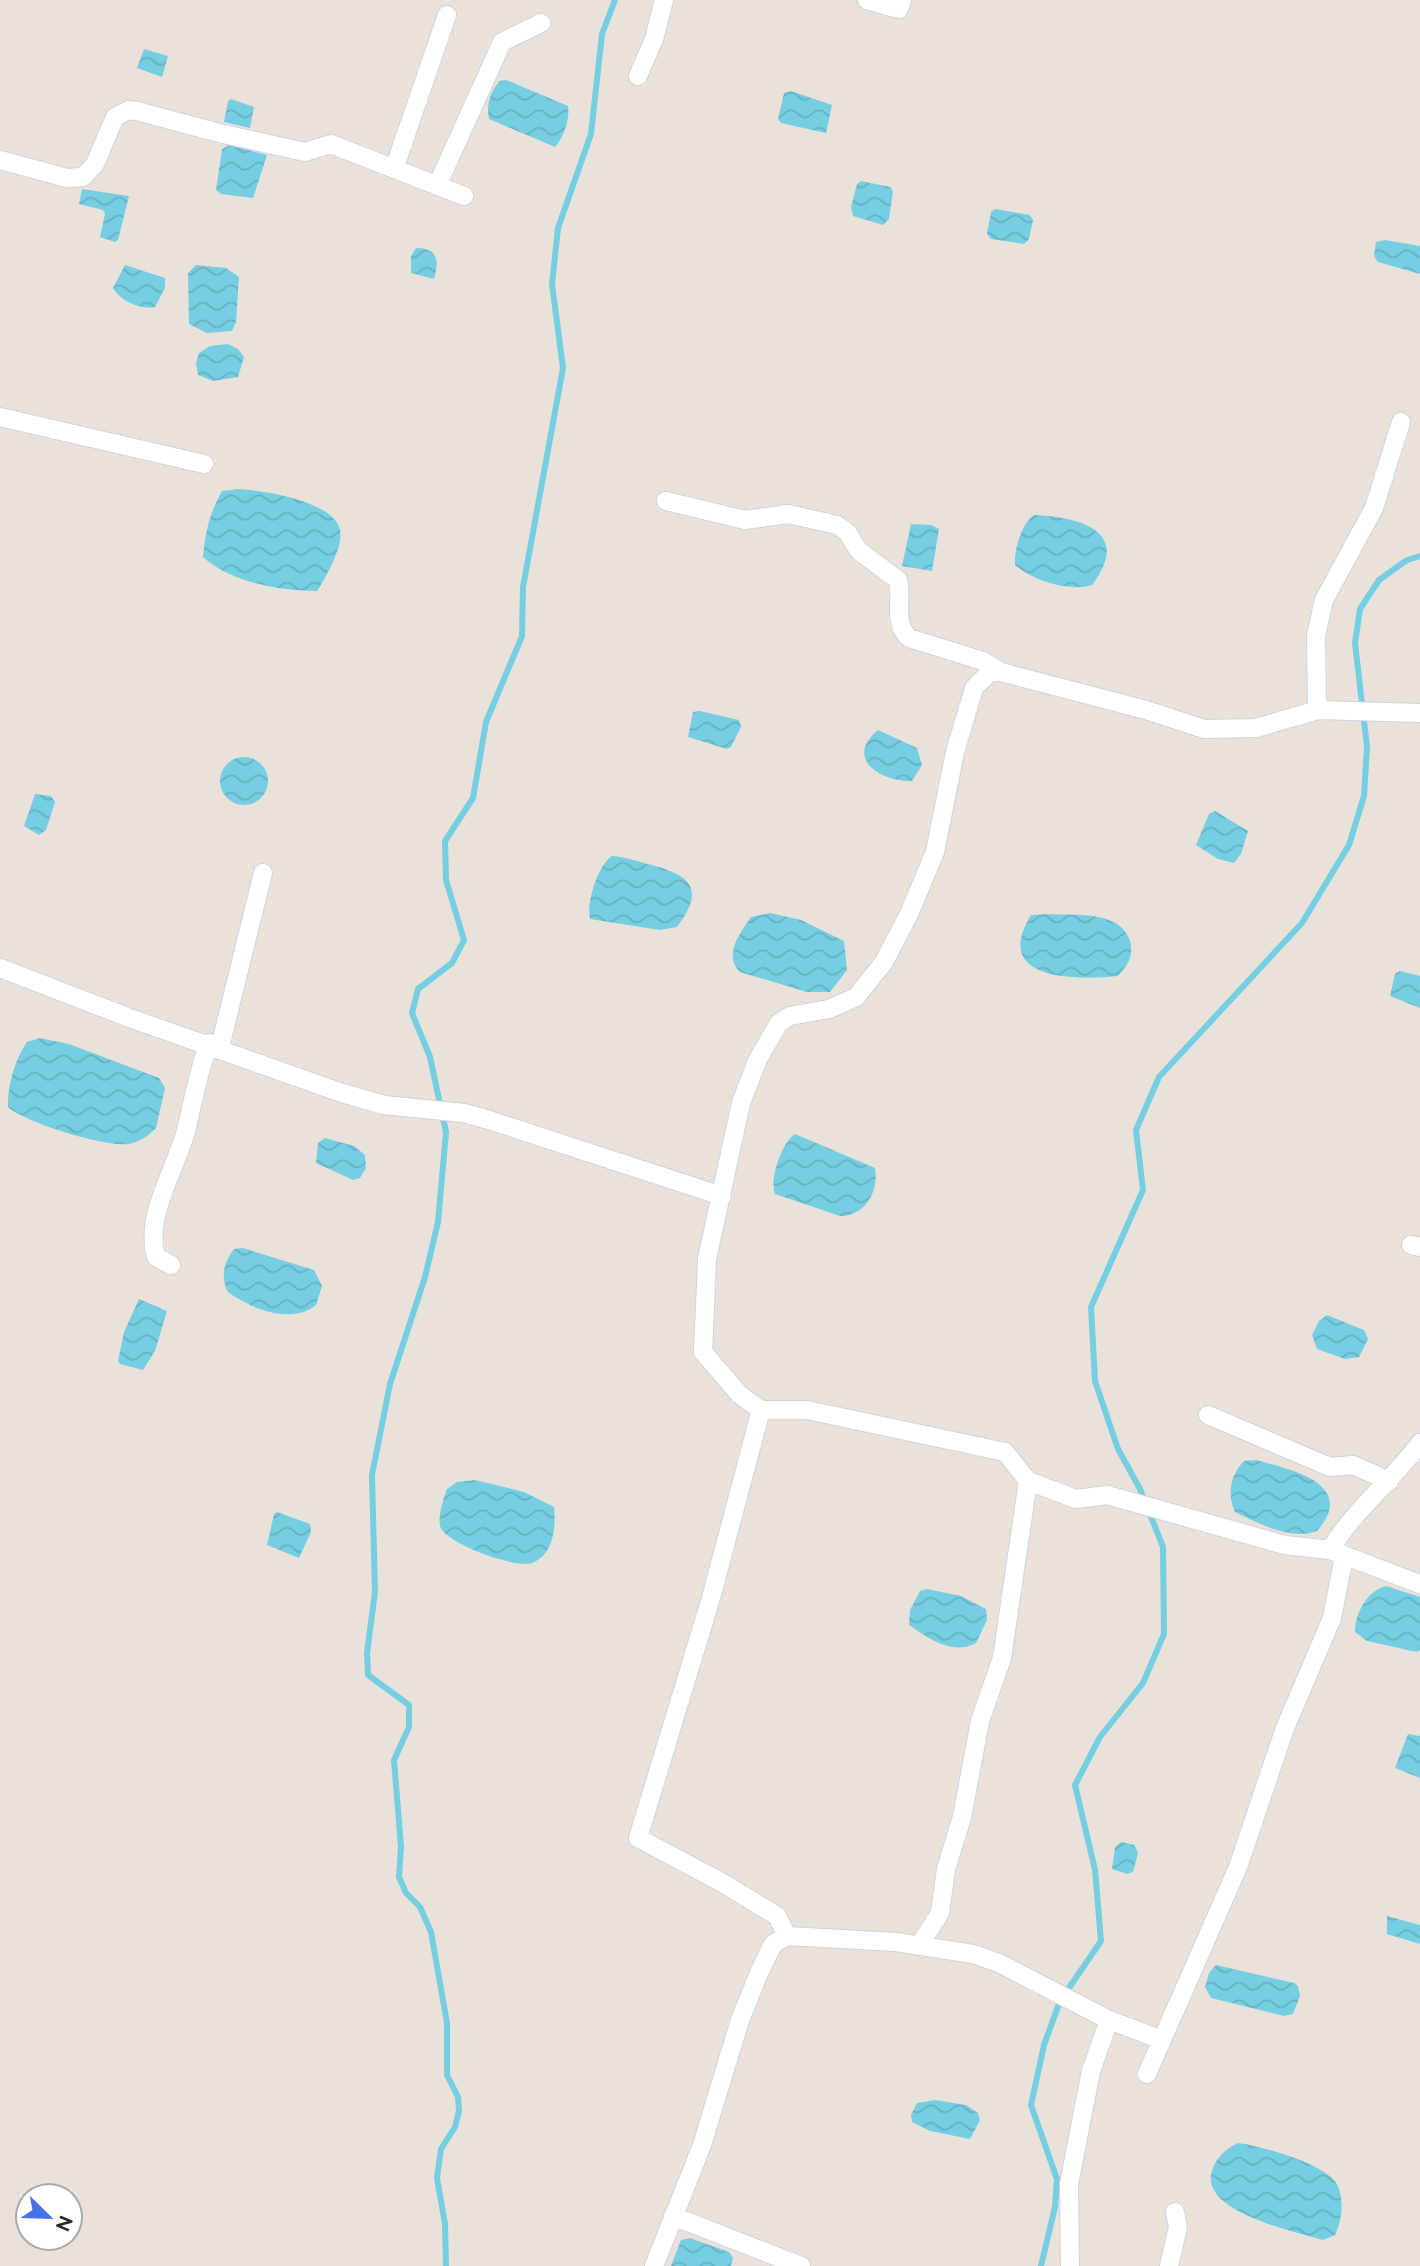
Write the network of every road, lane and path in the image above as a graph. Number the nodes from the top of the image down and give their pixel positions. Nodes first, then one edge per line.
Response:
1 (664, 0) edge
2 (867, 0) edge
3 (902, 0) edge
4 (447, 15) dead end
5 (541, 23) dead end
6 (638, 76) dead end
7 (0, 160) edge
8 (394, 169) junction
9 (437, 186) junction
10 (464, 196) dead end
11 (0, 417) edge
12 (1401, 422) dead end
13 (204, 464) dead end
14 (666, 500) dead end
15 (1001, 672) junction
16 (1317, 710) junction
17 (1420, 713) edge
18 (263, 873) dead end
19 (0, 968) edge
20 (215, 1045) junction
21 (722, 1196) junction
22 (171, 1265) dead end
23 (761, 1410) junction
24 (1208, 1415) dead end
25 (1420, 1443) edge
26 (1028, 1481) junction
27 (1389, 1481) junction
28 (1337, 1553) junction
29 (1420, 1584) edge
30 (787, 1936) junction
31 (919, 1946) junction
32 (1109, 2020) junction
33 (1162, 2040) junction
34 (1147, 2074) dead end
35 (1175, 2212) dead end
36 (673, 2216) junction
37 (654, 2266) edge
38 (801, 2266) edge
39 (1070, 2266) edge
40 (1169, 2266) edge

1 - 6 street
2 - 3 street
4 - 8 street
5 - 9 street
7 - 8 street
8 - 9 street
9 - 10 street
11 - 13 street
12 - 16 street
14 - 15 street
15 - 16 street
15 - 21 street
16 - 17 street
18 - 20 street
19 - 20 street
20 - 21 street
20 - 22 street
21 - 23 street
23 - 26 street
23 - 30 street
24 - 27 street
25 - 27 street
26 - 28 street
26 - 31 street
27 - 28 street
28 - 29 street
28 - 33 street
30 - 31 street
30 - 36 street
31 - 32 street
32 - 33 street
32 - 39 street
33 - 34 street
35 - 40 street
36 - 37 street
36 - 38 street

